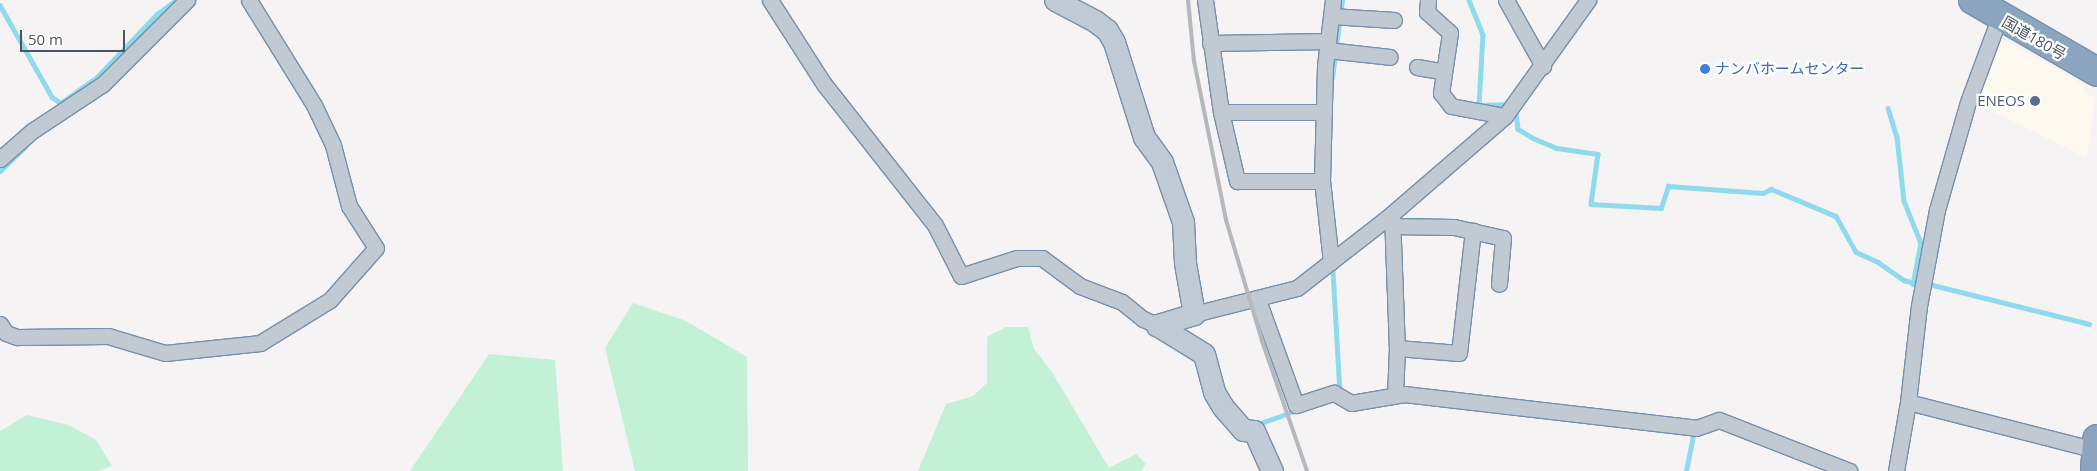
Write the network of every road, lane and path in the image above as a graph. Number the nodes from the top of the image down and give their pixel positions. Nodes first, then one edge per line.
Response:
1 (187, 0) edge
2 (249, 0) edge
3 (770, 0) edge
4 (1055, 0) edge
5 (1205, 0) edge
6 (1333, 0) edge
7 (1428, 0) edge
8 (1506, 0) edge
9 (1588, 0) edge
10 (1973, 0) edge
11 (1337, 16) junction
12 (1998, 18) junction
13 (1394, 20) dead end
14 (1210, 43) junction
15 (1331, 48) junction
16 (1390, 57) dead end
17 (1543, 66) junction
18 (1417, 67) dead end
19 (1444, 72) junction
20 (2097, 72) edge
21 (1221, 112) junction
22 (1324, 112) junction
23 (1505, 116) junction
24 (0, 159) edge
25 (1322, 181) junction
26 (1392, 220) junction
27 (1473, 231) junction
28 (1331, 262) junction
29 (1499, 284) dead end
30 (1258, 300) junction
31 (1194, 314) junction
32 (0, 324) edge
33 (1158, 325) junction
34 (1397, 348) junction
35 (1396, 393) junction
36 (1908, 402) junction
37 (2097, 439) edge
38 (2096, 450) edge
39 (1272, 471) edge
40 (1849, 471) edge
41 (1896, 471) edge
42 (2095, 471) edge

1 - 24 street
2 - 32 street
3 - 33 street
4 - 31 main road
5 - 14 street
6 - 11 street
7 - 19 street
8 - 17 street
9 - 17 street
10 - 12 highway, 国道180号
11 - 13 street
11 - 15 street
12 - 20 highway, 国道180号
12 - 36 street
14 - 15 street
14 - 21 street
15 - 16 street
15 - 22 street
17 - 23 street
18 - 19 street
19 - 23 street
21 - 22 street
21 - 25 street
22 - 25 street
23 - 26 street
25 - 28 street
26 - 27 street
26 - 28 street
26 - 34 street
27 - 29 street
27 - 34 street
28 - 30 street
30 - 31 street
30 - 35 street
31 - 33 main road
33 - 39 main road
34 - 35 street
35 - 40 street
36 - 38 street
36 - 41 street
37 - 38 highway
38 - 42 highway

